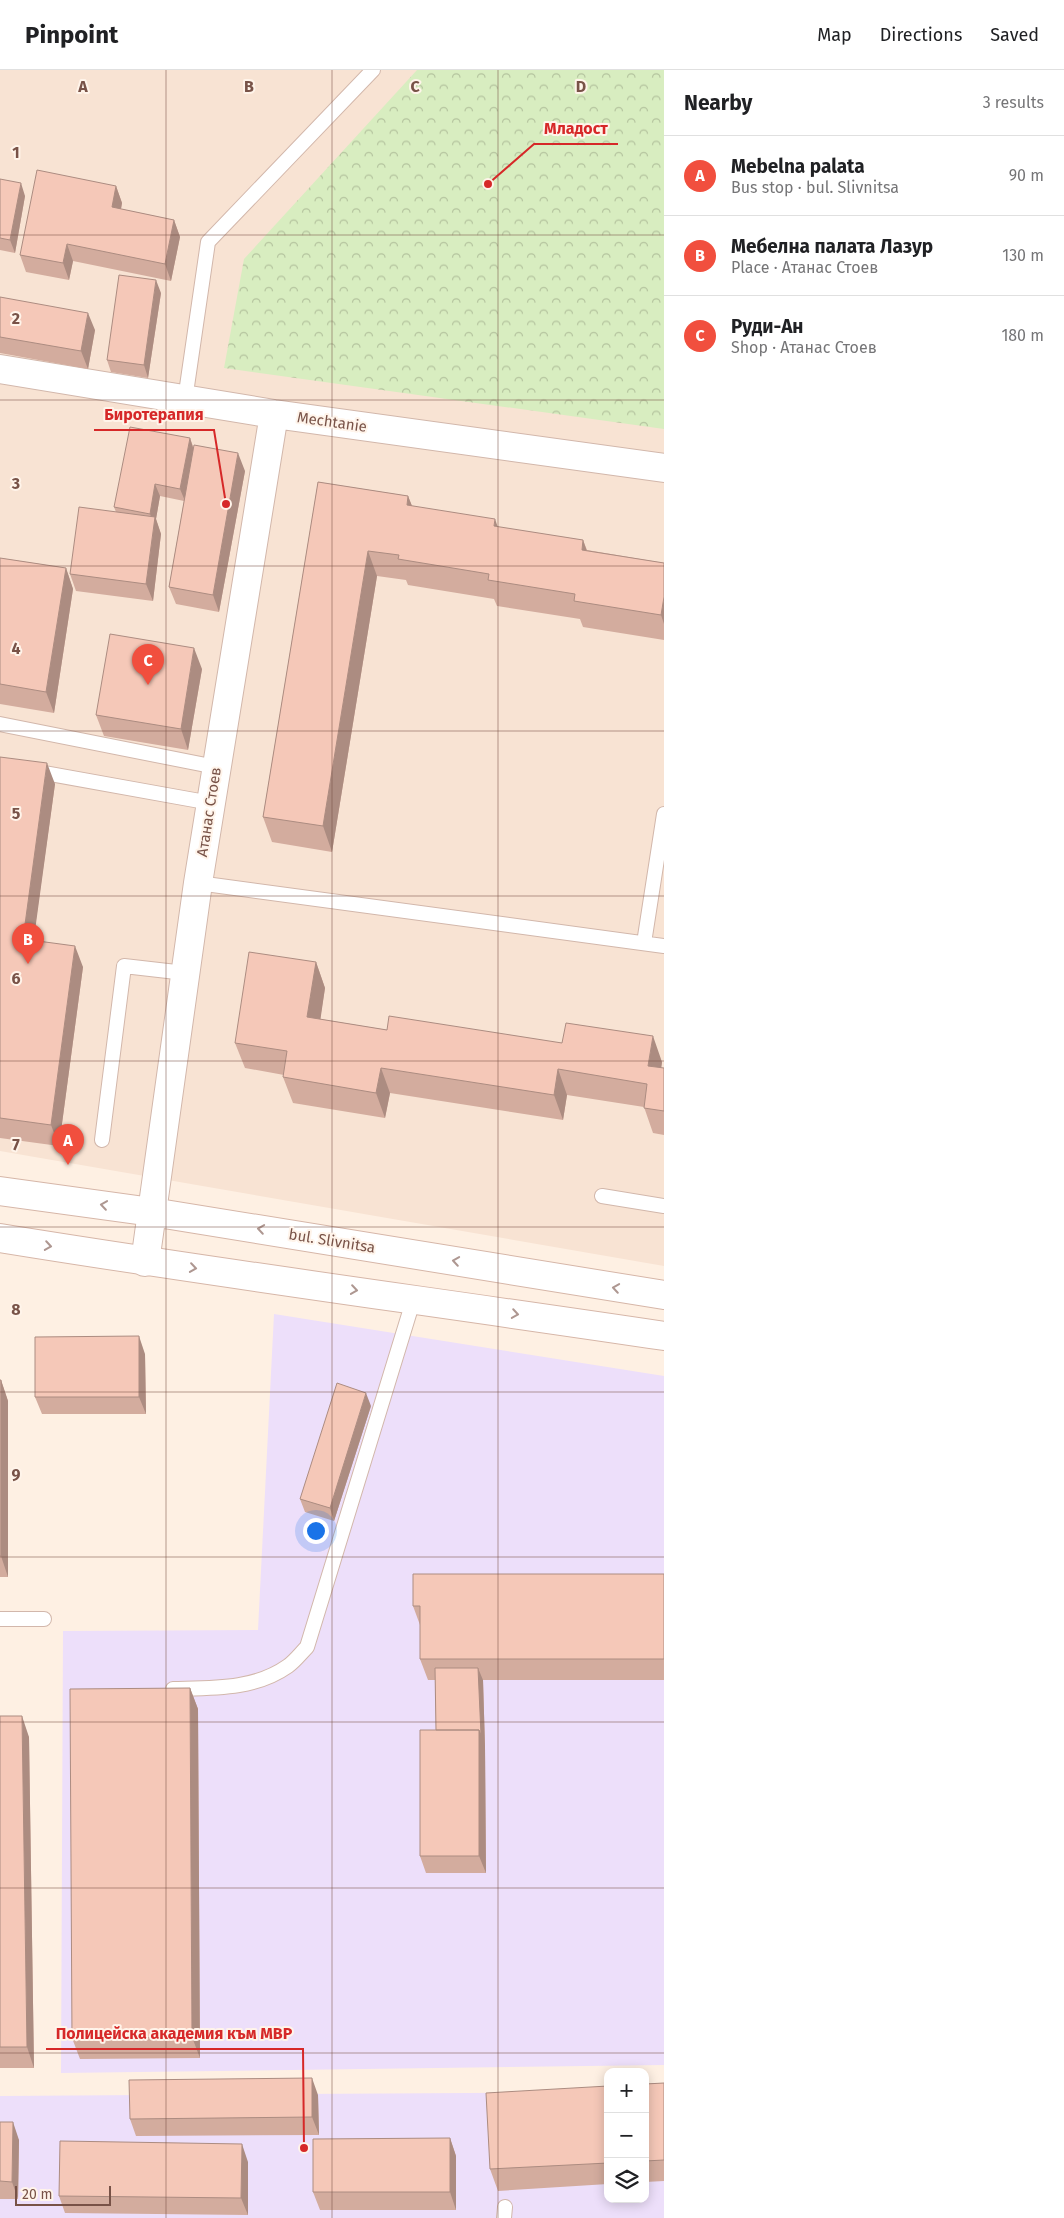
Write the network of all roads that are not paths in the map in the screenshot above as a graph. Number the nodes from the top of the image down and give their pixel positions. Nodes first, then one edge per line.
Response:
1 (373, 70) edge
2 (0, 369) edge
3 (185, 400) junction
4 (274, 414) junction
5 (664, 468) edge
6 (0, 724) edge
7 (0, 765) edge
8 (216, 767) junction
9 (211, 802) junction
10 (664, 814) edge
11 (198, 883) junction
12 (644, 943) junction
13 (664, 946) edge
14 (185, 973) junction
15 (102, 1140) dead end
16 (0, 1191) edge
17 (602, 1196) dead end
18 (664, 1206) edge
19 (152, 1212) junction
20 (0, 1238) edge
21 (145, 1262) junction
22 (664, 1295) edge
23 (414, 1298) junction
24 (664, 1336) edge
25 (44, 1619) dead end
26 (0, 1620) edge
27 (163, 1689) edge

1 - 3 lane
2 - 3 street, Mechtanie
3 - 4 street, Mechtanie
4 - 5 street, Mechtanie
4 - 8 street, Атанас Стоев
6 - 8 lane
7 - 9 lane
8 - 9 street, Атанас Стоев
9 - 11 street, Атанас Стоев
10 - 12 lane
11 - 12 lane
11 - 14 street, Атанас Стоев
12 - 13 lane
14 - 15 lane
14 - 19 street, Атанас Стоев
19 -> 16 street, bul. Slivnitsa
17 - 18 lane
19 - 21 street, Атанас Стоев
22 -> 19 street, bul. Slivnitsa
20 -> 21 street
21 -> 23 street
23 -> 24 street
23 - 27 lane
25 - 26 lane

